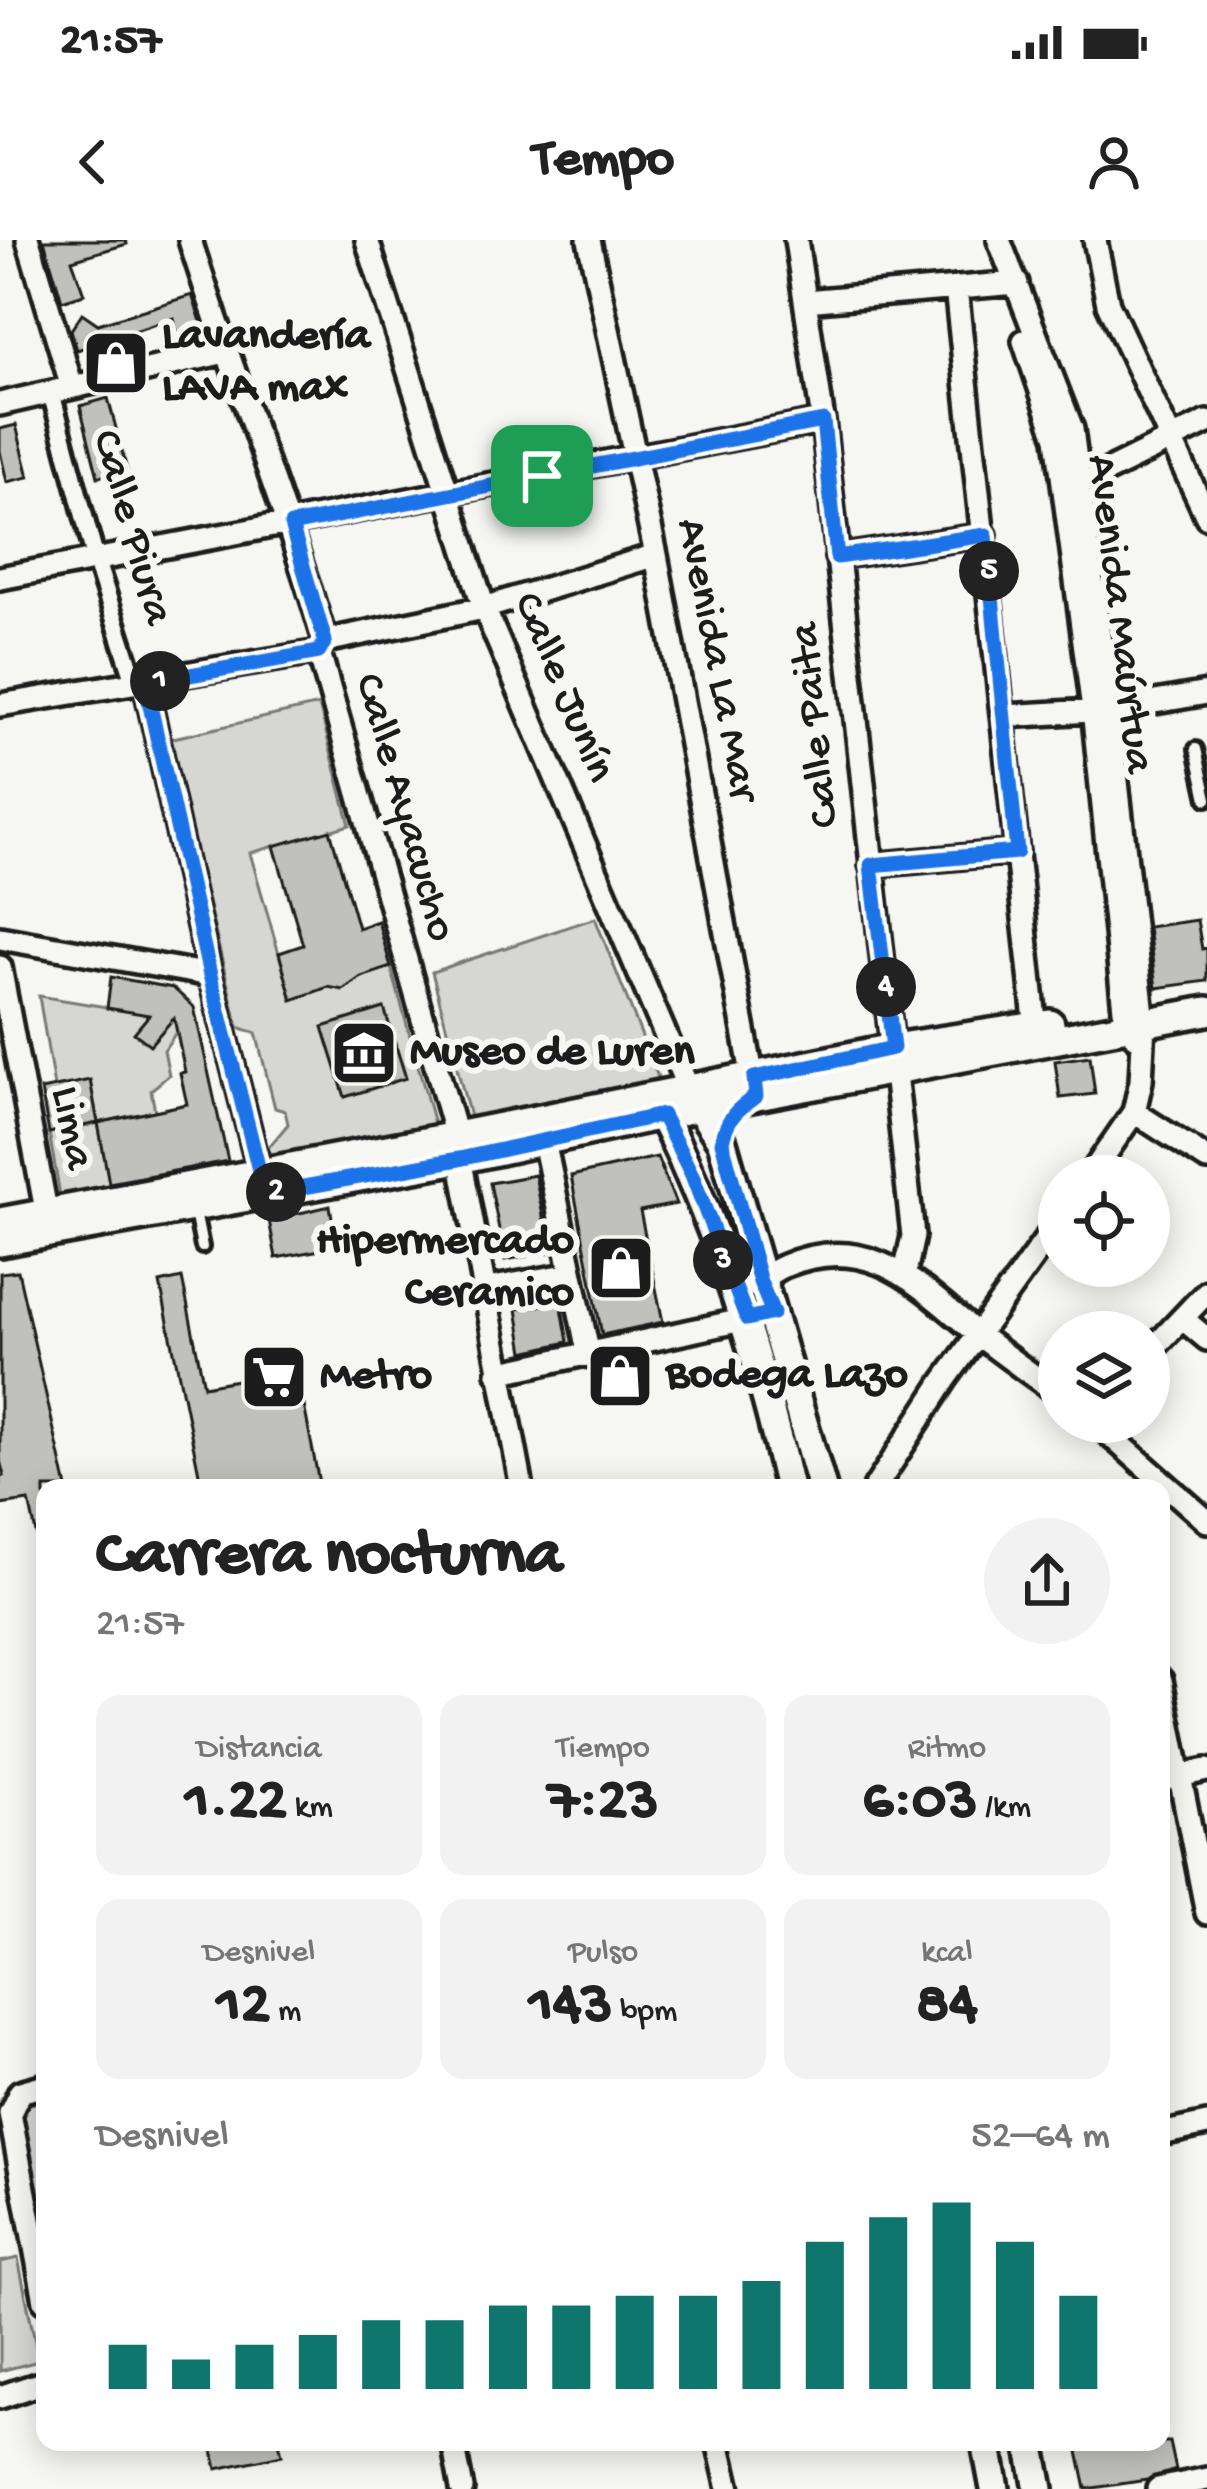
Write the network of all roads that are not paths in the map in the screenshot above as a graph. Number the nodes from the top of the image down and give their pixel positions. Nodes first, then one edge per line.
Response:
1 (28, 240) edge
2 (190, 240) edge
3 (367, 240) edge
4 (589, 240) edge
5 (796, 240) edge
6 (986, 240) edge
7 (999, 240) edge
8 (1095, 240) edge
9 (1010, 283) junction
10 (956, 288) junction
11 (805, 301) junction
12 (225, 352) junction
13 (62, 389) junction
14 (0, 404) edge
15 (823, 421) junction
16 (1207, 422) edge
17 (1170, 440) junction
18 (637, 458) junction
19 (1079, 485) junction
20 (448, 494) junction
21 (1207, 518) edge
22 (291, 525) junction
23 (986, 535) junction
24 (656, 555) junction
25 (837, 557) junction
26 (96, 561) junction
27 (0, 578) edge
28 (484, 608) junction
29 (322, 646) junction
30 (140, 684) junction
31 (1207, 693) edge
32 (0, 705) edge
33 (1101, 709) junction
34 (1004, 716) junction
35 (1196, 749) dead end
36 (1207, 799) edge
37 (1017, 852) junction
38 (871, 865) junction
39 (0, 938) edge
40 (0, 967) edge
41 (210, 975) junction
42 (1207, 993) edge
43 (1207, 1011) edge
44 (1136, 1022) junction
45 (1036, 1036) junction
46 (894, 1059) junction
47 (755, 1087) junction
48 (694, 1098) junction
49 (1134, 1112) junction
50 (662, 1115) junction
51 (456, 1141) junction
52 (544, 1142) junction
53 (722, 1142) junction
54 (1104, 1155) edge
55 (1207, 1159) edge
56 (263, 1182) junction
57 (194, 1208) junction
58 (0, 1222) edge
59 (48, 1224) junction
60 (0, 1242) edge
61 (202, 1247) dead end
62 (1038, 1250) edge
63 (905, 1273) junction
64 (572, 1274) junction
65 (482, 1290) junction
66 (1207, 1292) edge
67 (754, 1302) junction
68 (1183, 1319) junction
69 (1170, 1332) edge
70 (978, 1334) junction
71 (1207, 1339) edge
72 (589, 1356) junction
73 (498, 1373) junction
74 (1038, 1378) edge
75 (1117, 1443) edge
76 (520, 1479) edge
77 (787, 1479) edge
78 (819, 1479) edge
79 (881, 1479) edge
80 (1152, 1479) edge
81 (1170, 1493) edge
82 (1207, 1521) edge
83 (1207, 1770) edge
84 (1170, 1778) edge
85 (1207, 1912) edge
86 (36, 2087) edge
87 (1207, 2124) edge
88 (1170, 2132) edge
89 (36, 2228) edge
90 (36, 2385) edge
91 (0, 2397) edge
92 (454, 2451) edge
93 (720, 2451) edge
94 (988, 2451) edge
95 (1032, 2451) edge
96 (1207, 2479) edge
97 (459, 2488) edge
98 (729, 2489) edge
99 (995, 2489) edge
100 (1040, 2489) edge
101 (1158, 2489) edge

1 - 13 street
2 - 12 street, Calle Ayacucho
3 - 20 street, Calle Junín
4 - 18 street, Avenida La Mar
5 - 11 street, Calle Paita
6 - 9 street, Avenida Maúrtua
7 - 9 street, Avenida Maúrtua
8 - 17 street
9 - 10 street
9 - 19 street, Avenida Maúrtua
9 - 33 street, Avenida Maúrtua
10 - 11 street
10 - 23 street
11 - 15 street, Calle Paita
12 - 13 street, Calle Piura
12 - 22 street, Calle Ayacucho
13 - 14 street, Calle Piura
13 - 26 street, Calle Piura
15 - 18 street
15 - 25 street, Calle Paita
16 - 17 street
17 - 19 street
17 - 21 street
18 - 20 street
18 - 24 street, Avenida La Mar
19 - 33 street, Avenida Maúrtua
20 - 22 street
20 - 28 street, Calle Junín
22 - 26 street
22 - 29 street, Calle Ayacucho
23 - 25 street
23 - 34 street
24 - 28 street
24 - 47 street, Avenida La Mar
25 - 38 street, Calle Paita
26 - 27 street
26 - 30 street, Calle Piura
28 - 29 street
28 - 48 street, Calle Junín
29 - 30 street
29 - 51 street, Calle Ayacucho
30 - 32 street
30 - 41 street
31 - 33 street
33 - 34 street
33 - 44 street, Avenida Maúrtua
34 - 37 street
35 - 36 lane
37 - 38 street
37 - 45 street
38 - 46 street, Calle Paita
39 - 41 street
40 - 59 street, Lima
41 - 56 street
42 - 44 street
43 - 44 street
44 - 45 street
44 - 49 street, Avenida Maúrtua
45 - 46 street
46 - 47 street
46 - 63 street, Calle Paita
47 - 48 street
47 - 53 street
48 - 50 street
48 - 51 street
48 - 53 street
49 - 54 street
49 - 55 street
50 - 52 street
50 - 67 street
51 - 52 street
51 - 56 street
51 - 65 street, Calle Ayacucho
52 - 64 street
53 - 67 street
56 - 57 street
56 - 59 street
57 - 59 street
57 - 61 lane
58 - 59 street
59 - 60 street
62 - 70 street
63 - 67 street
63 - 70 street
64 - 65 street
64 - 72 street
65 - 73 street, Calle Ayacucho
66 - 68 street
67 - 72 street
67 - 77 street
67 - 78 street
68 - 69 street
68 - 71 street
70 - 74 street
70 - 79 street
72 - 73 street
73 - 76 street, Calle Ayacucho
75 - 80 street
81 - 82 street
83 - 84 street
84 - 85 street
86 - 89 street
87 - 88 street
90 - 91 street
92 - 97 street
93 - 98 street
94 - 99 street
95 - 100 street
96 - 101 street

